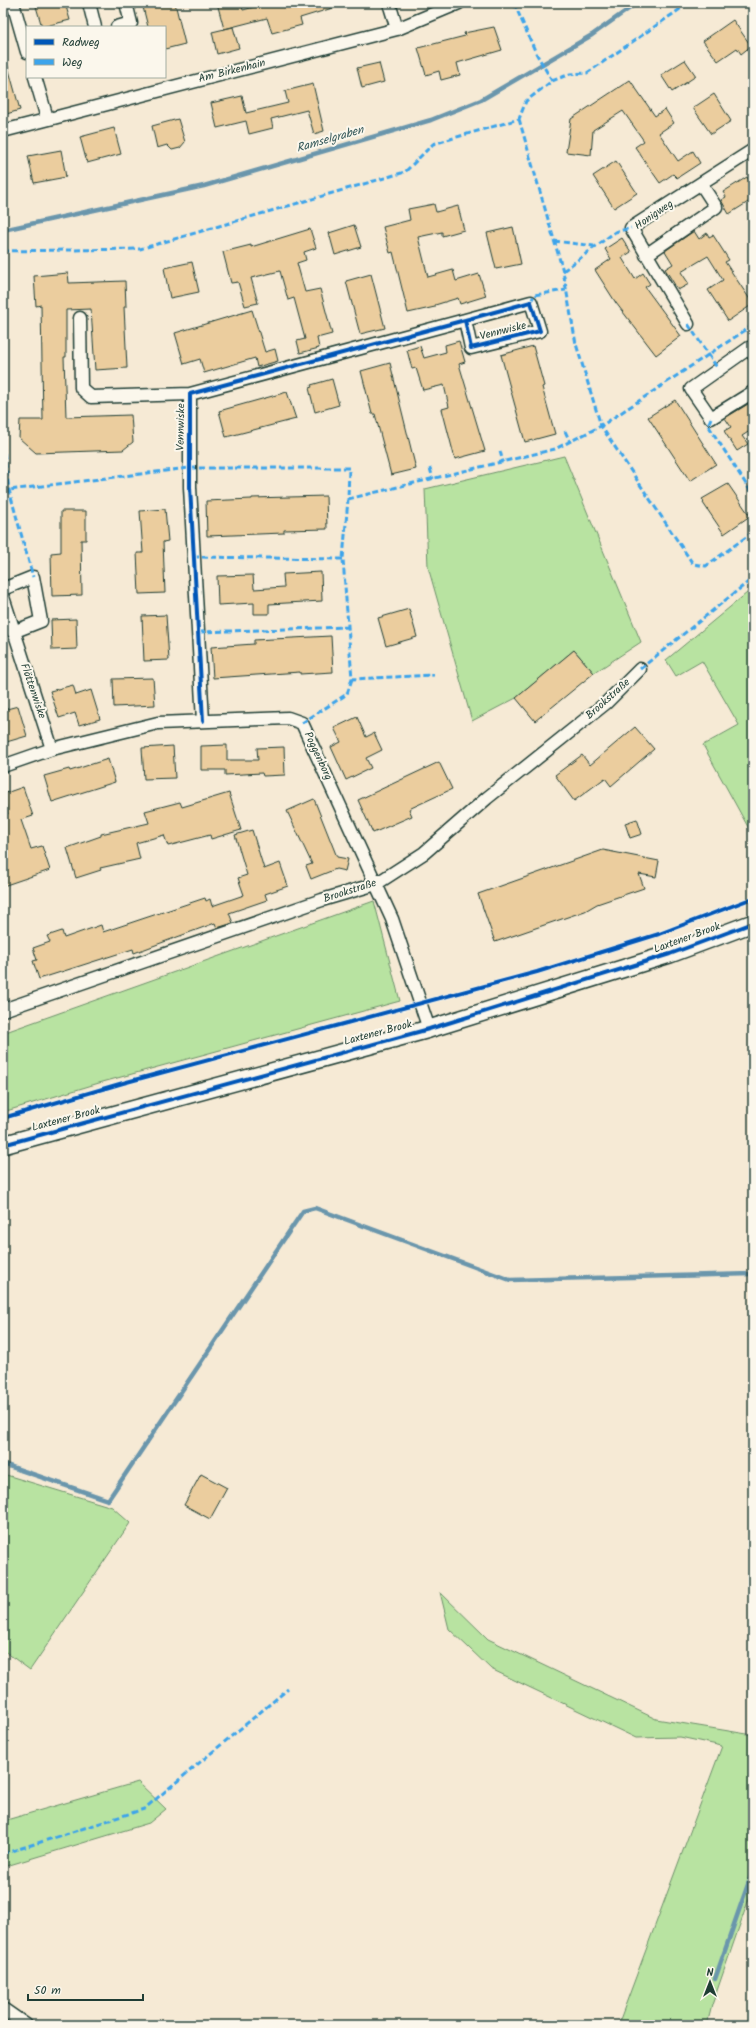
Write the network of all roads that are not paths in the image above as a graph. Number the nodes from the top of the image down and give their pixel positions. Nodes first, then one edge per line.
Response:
1 (13, 3) edge
2 (88, 3) edge
3 (126, 3) edge
4 (389, 3) edge
5 (459, 3) edge
6 (95, 26) edge
7 (120, 26) edge
8 (397, 29) junction
9 (26, 48) edge
10 (35, 78) edge
11 (47, 118) junction
12 (3, 131) edge
13 (753, 150) edge
14 (701, 184) junction
15 (646, 255) junction
16 (80, 318) dead end
17 (465, 320) junction
18 (688, 324) dead end
19 (753, 354) edge
20 (753, 392) edge
21 (190, 394) junction
22 (3, 589) edge
23 (3, 598) edge
24 (13, 632) junction
25 (640, 670) dead end
26 (203, 721) junction
27 (52, 749) junction
28 (3, 766) edge
29 (376, 884) junction
30 (753, 923) edge
31 (3, 1010) edge
32 (429, 1028) junction
33 (3, 1145) edge
34 (3, 2009) edge
35 (26, 2025) edge

1 - 9 street
2 - 6 street
3 - 7 street
4 - 8 street
5 - 8 street, Am Birkenhain
8 - 11 street, Am Birkenhain
10 - 11 street
11 - 12 street, Am Birkenhain
13 - 14 street, Honigweg
14 - 15 street
14 - 15 street, Honigweg
15 - 18 street, Honigweg
16 - 21 street, Vennwiske
17 - 17 street, Vennwiske
17 - 21 street, Vennwiske
19 - 20 street
21 - 26 street, Vennwiske
22 - 24 street
23 - 24 street, Flöttenwiske
24 - 27 street, Flöttenwiske
25 - 29 street, Brookstraße
26 - 27 street, Poggenborg
26 - 29 street, Poggenborg
27 - 28 street, Poggenborg
29 - 31 street, Brookstraße
29 - 32 street, Poggenborg
30 - 32 street, Laxtener Brook
32 - 33 street, Laxtener Brook
34 - 35 street

